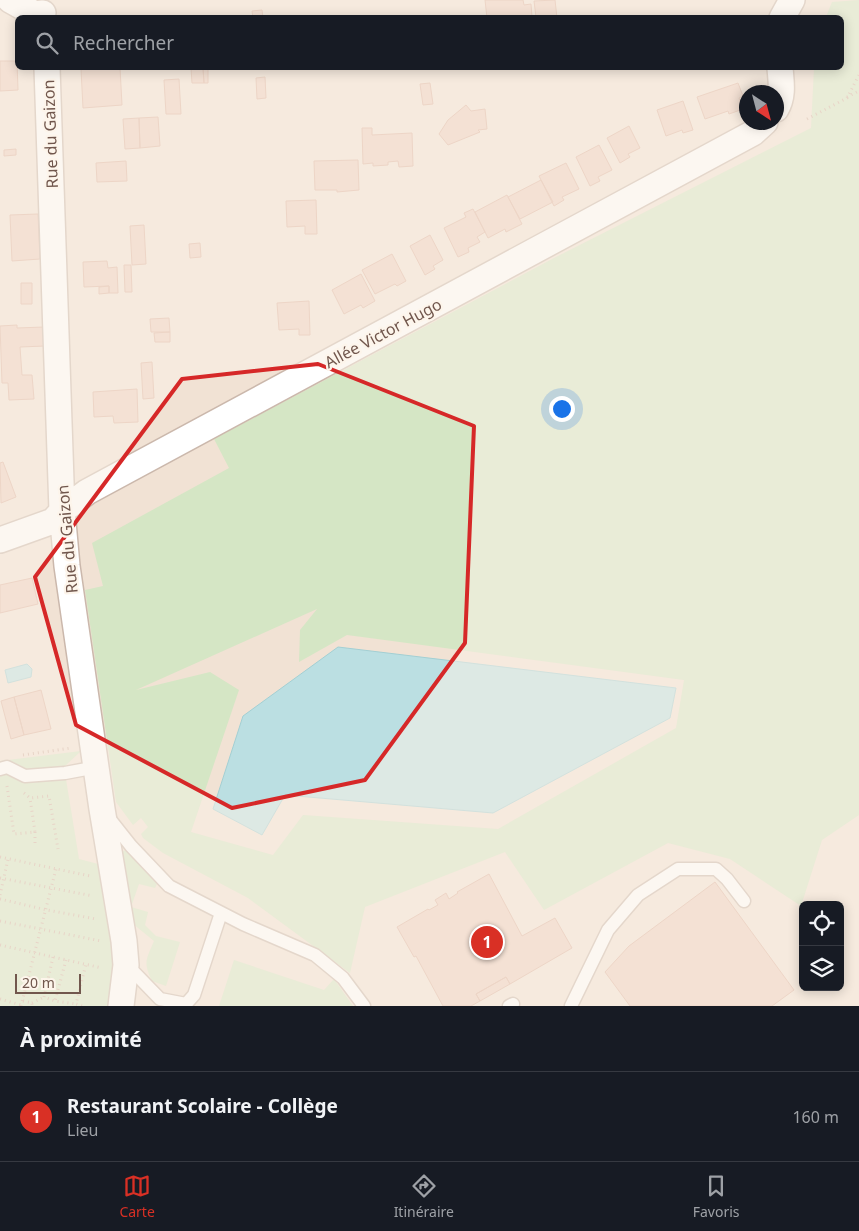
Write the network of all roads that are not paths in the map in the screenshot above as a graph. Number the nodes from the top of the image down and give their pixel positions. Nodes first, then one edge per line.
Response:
1 (10, 0) edge
2 (792, 0) edge
3 (48, 10) edge
4 (784, 15) edge
5 (47, 70) edge
6 (780, 70) edge
7 (782, 85) edge
8 (756, 130) edge
9 (62, 511) junction
10 (0, 540) edge
11 (97, 767) junction
12 (0, 769) edge
13 (102, 809) junction
14 (744, 901) dead end
15 (220, 913) junction
16 (116, 967) junction
17 (576, 1003) edge
18 (121, 1006) edge
19 (364, 1006) edge

1 - 3 street
2 - 4 street
5 - 9 street, Rue du Gaizon
6 - 7 street
8 - 9 street, Allée Victor Hugo
9 - 10 street, Allée Victor Hugo
9 - 11 street, Rue du Gaizon
11 - 12 lane
11 - 13 street, Rue du Gaizon
13 - 15 lane
13 - 16 street, Rue du Gaizon
14 - 17 lane
15 - 16 lane
15 - 19 lane
16 - 18 street, Rue du Gaizon

